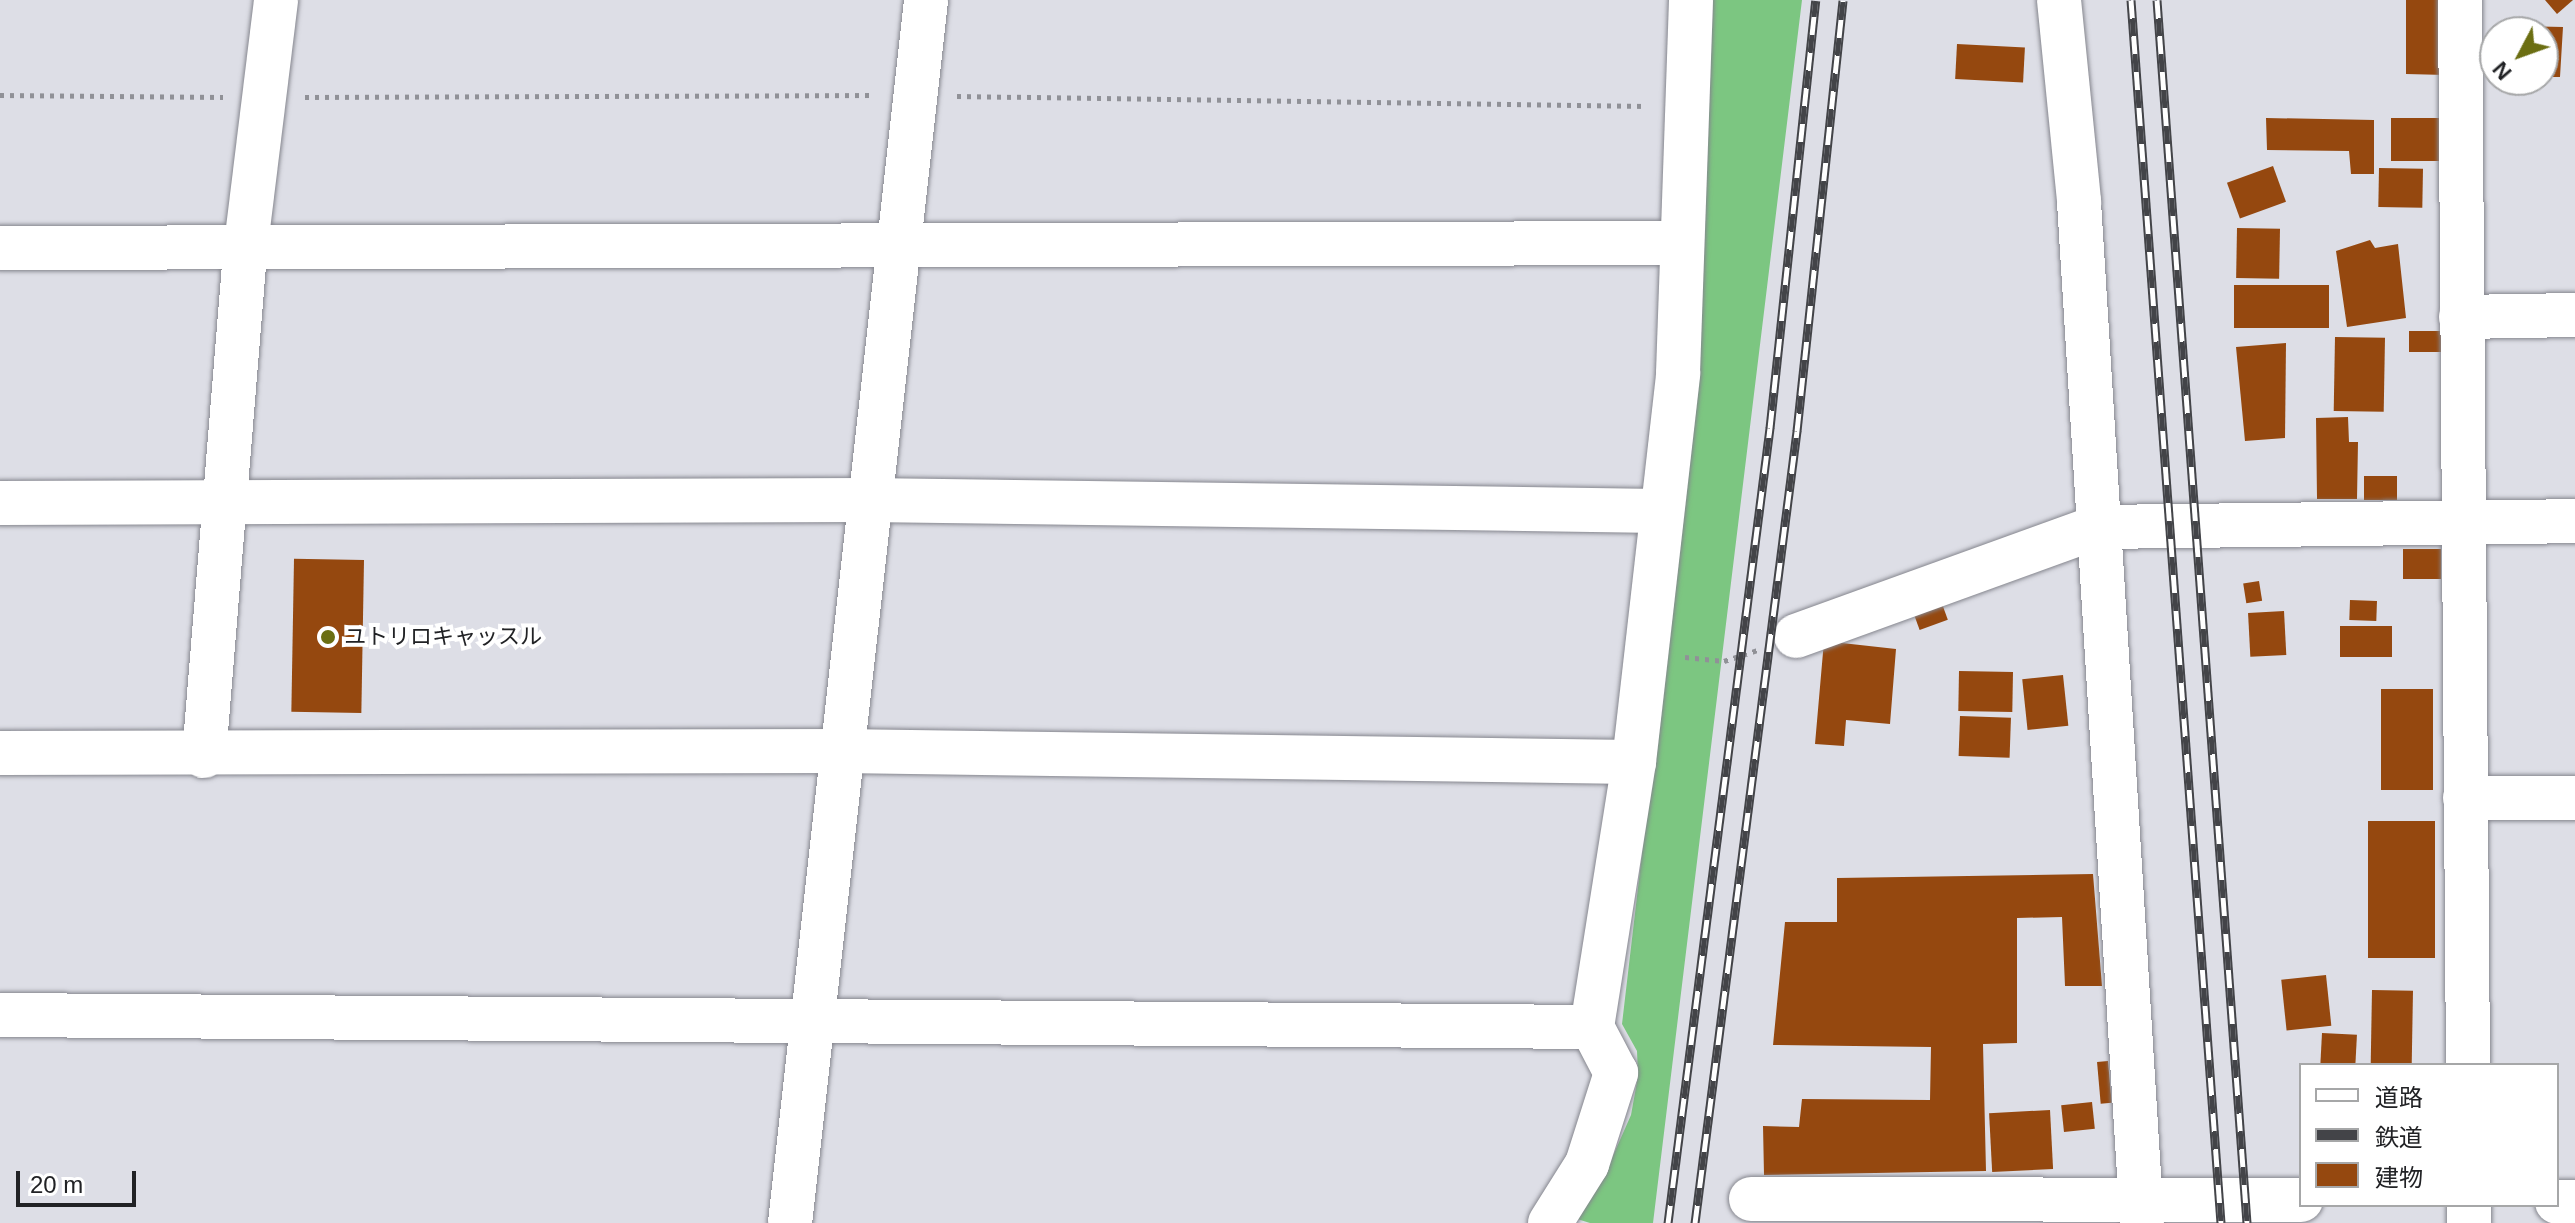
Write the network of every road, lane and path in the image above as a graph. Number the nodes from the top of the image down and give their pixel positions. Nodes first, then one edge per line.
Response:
1 (276, 0) edge
2 (926, 0) edge
3 (1691, 0) edge
4 (2059, 0) edge
5 (2460, 0) edge
6 (0, 95) edge
7 (915, 95) junction
8 (264, 97) junction
9 (1687, 107) junction
10 (1682, 243) junction
11 (900, 247) junction
12 (0, 248) edge
13 (245, 253) junction
14 (2575, 315) edge
15 (2461, 317) junction
16 (867, 500) junction
17 (0, 503) edge
18 (227, 505) junction
19 (1660, 511) junction
20 (2462, 518) junction
21 (2575, 521) edge
22 (2097, 527) junction
23 (1796, 636) dead end
24 (840, 751) junction
25 (0, 753) edge
26 (204, 756) junction
27 (1634, 762) junction
28 (2465, 798) junction
29 (2575, 798) edge
30 (0, 1015) edge
31 (813, 1018) junction
32 (1592, 1027) junction
33 (2468, 1063) edge
34 (1751, 1199) dead end
35 (2299, 1200) edge
36 (1842, 1211) edge
37 (2141, 1211) edge
38 (790, 1223) edge
39 (1550, 1223) edge

1 - 8 street
2 - 7 street
3 - 9 street
4 - 22 street
5 - 15 street
6 - 8 path
7 - 8 path
7 - 9 path
7 - 11 street
8 - 13 street
9 - 10 street
10 - 11 street
10 - 19 street
11 - 13 street
11 - 16 street
12 - 13 street
13 - 18 street
14 - 15 street
15 - 20 street
16 - 18 street
16 - 19 street
16 - 24 street
17 - 18 street
18 - 26 street
19 - 27 street
20 - 21 street
20 - 22 street
20 - 28 street
22 - 23 street
22 - 37 street
24 - 26 street
24 - 27 street
24 - 31 street
25 - 26 street
27 - 32 street
28 - 29 street
28 - 33 street
30 - 31 street
31 - 32 street
31 - 38 street
32 - 39 street
34 - 36 street
35 - 37 street
36 - 37 street

